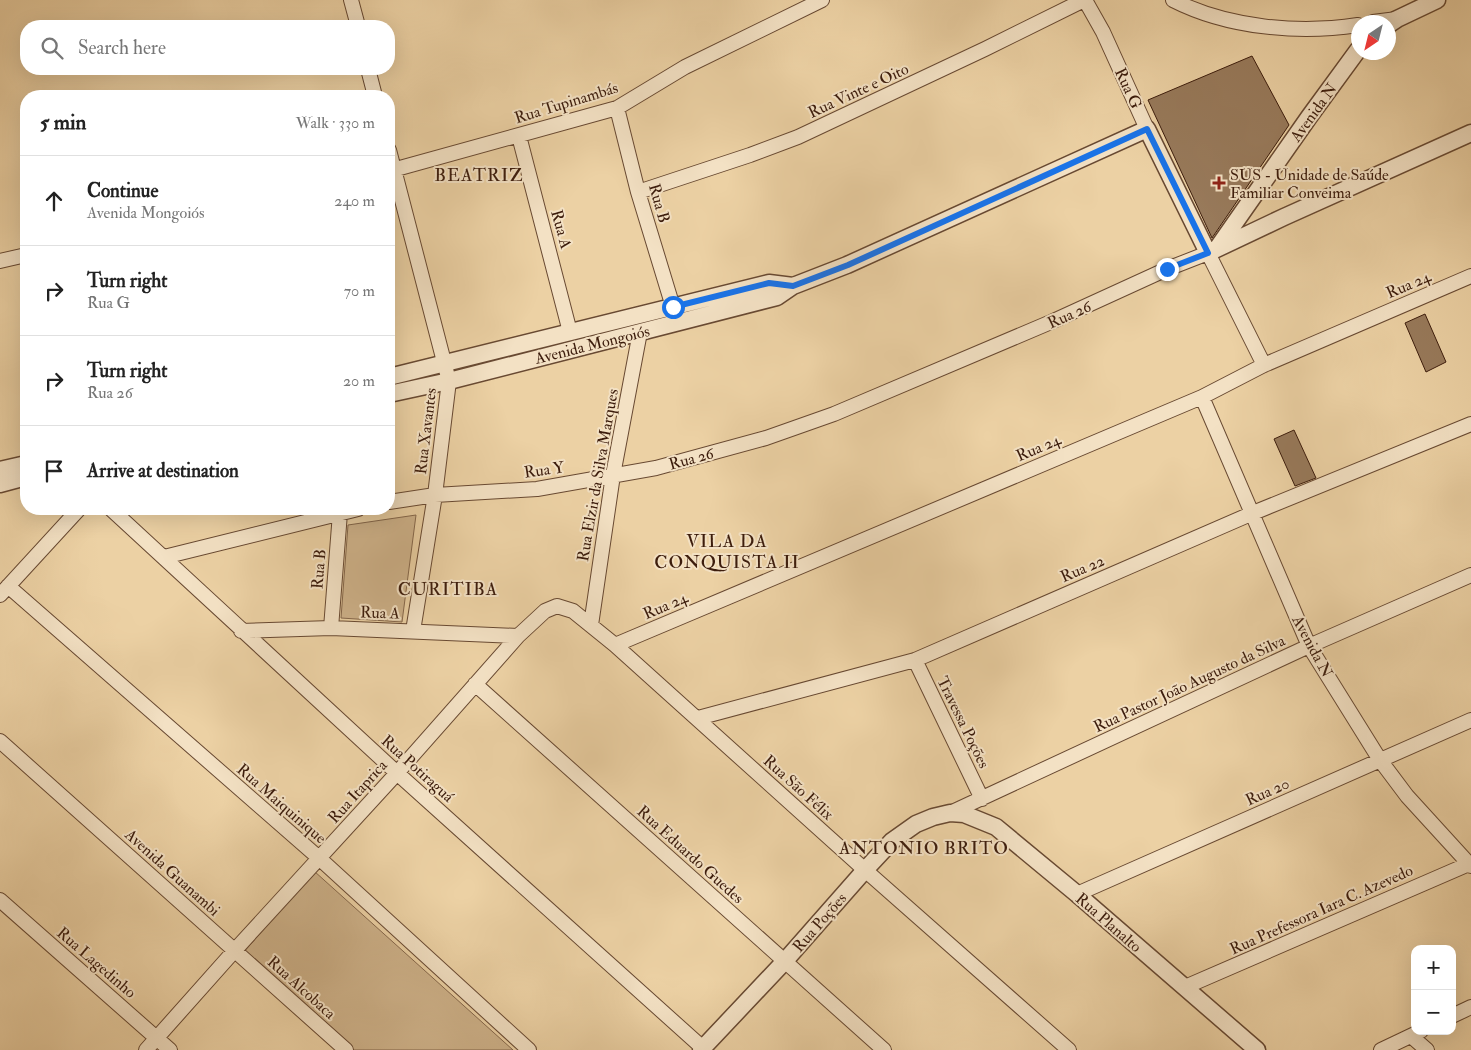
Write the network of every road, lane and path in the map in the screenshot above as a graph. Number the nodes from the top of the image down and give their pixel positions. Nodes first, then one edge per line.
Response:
1 (351, 0) edge
2 (822, 0) edge
3 (1084, 0) edge
4 (1173, 0) edge
5 (1438, 0) edge
6 (356, 20) edge
7 (1396, 21) edge
8 (1351, 26) edge
9 (1351, 60) edge
10 (370, 75) edge
11 (373, 90) edge
12 (617, 108) junction
13 (1147, 129) junction
14 (1471, 133) edge
15 (519, 136) junction
16 (395, 169) edge
17 (395, 184) edge
18 (638, 192) junction
19 (1213, 251) junction
20 (20, 256) edge
21 (0, 261) edge
22 (1471, 276) edge
23 (793, 286) junction
24 (673, 307) junction
25 (570, 332) junction
26 (640, 332) junction
27 (445, 364) junction
28 (1264, 365) junction
29 (395, 376) edge
30 (448, 381) junction
31 (395, 393) edge
32 (1202, 397) junction
33 (1471, 424) edge
34 (20, 465) edge
35 (656, 468) joint
36 (0, 470) edge
37 (613, 476) junction
38 (20, 479) edge
39 (0, 484) edge
40 (435, 496) junction
41 (395, 501) edge
42 (1253, 513) junction
43 (74, 515) edge
44 (117, 515) edge
45 (328, 515) edge
46 (340, 515) edge
47 (164, 557) junction
48 (1471, 575) edge
49 (4, 591) edge
50 (573, 611) joint
51 (591, 625) junction
52 (330, 628) junction
53 (241, 631) junction
54 (413, 631) junction
55 (518, 636) junction
56 (615, 645) junction
57 (1310, 646) junction
58 (915, 660) junction
59 (475, 684) junction
60 (698, 718) junction
61 (1471, 720) edge
62 (0, 741) edge
63 (1380, 760) junction
64 (397, 773) junction
65 (982, 799) junction
66 (950, 813) junction
67 (319, 858) junction
68 (1470, 864) edge
69 (864, 870) junction
70 (1077, 894) junction
71 (0, 900) edge
72 (235, 950) junction
73 (784, 962) junction
74 (1185, 988) junction
75 (1471, 1007) edge
76 (1456, 1014) edge
77 (1414, 1035) edge
78 (1417, 1035) edge
79 (157, 1038) junction
80 (703, 1049) edge
81 (146, 1050) edge
82 (170, 1050) edge
83 (346, 1050) edge
84 (529, 1050) edge
85 (884, 1050) edge
86 (1068, 1050) edge
87 (1256, 1050) edge
88 (1381, 1050) edge
89 (1426, 1050) edge

1 - 6 street
2 - 12 street, Rua Tupinambás
3 - 13 street, Rua G
3 - 18 street, Rua Vinte e Oito
4 - 8 street
5 - 7 street
9 - 19 street, Avenida N
10 - 11 street
12 - 15 street, Rua Tupinambás
12 - 18 street, Rua B
13 - 19 street, Rua G
13 - 23 street, Avenida Mongoiós
14 - 19 street, Rua 26
15 - 16 street, Rua Tupinambás
15 - 25 street, Rua A
17 - 27 street, Rua Xavantes
18 - 24 street, Rua B
19 - 28 street, Rua G
19 - 35 street, Rua 26
20 - 21 street
22 - 28 street, Rua 24
23 - 24 street, Avenida Mongoiós
23 - 26 street, Avenida Mongoiós
24 - 25 street, Avenida Mongoiós
25 - 27 street, Avenida Mongoiós
26 - 30 street, Avenida Mongoiós
26 - 37 street, Rua Elzir da Silva Marques
27 - 29 street, Avenida Mongoiós
27 - 30 street, Rua Xavantes
28 - 32 street, Rua 24
30 - 31 street, Avenida Mongoiós
30 - 40 street, Rua Xavantes
32 - 42 street, Avenida N
32 - 56 street, Rua 24
33 - 42 street, Rua 22
34 - 36 street
35 - 37 street, Rua Y
37 - 40 street, Rua Y
37 - 51 street, Rua Elzir da Silva Marques
38 - 39 street
40 - 41 street, Rua Y
40 - 54 street, Rua Xavantes
42 - 57 street, Avenida N
42 - 58 street, Rua 22
43 - 49 street
44 - 47 street, Rua Potiraguá
45 - 47 street
46 - 52 street, Rua B
47 - 53 street, Rua Potiraguá
48 - 57 street, Rua Pastor João Augusto da Silva
49 - 67 street, Rua Maiquinique
50 - 51 street, Rua São Félix
50 - 55 street, Rua Itaprica
51 - 56 street, Rua São Félix
52 - 53 street, Rua A
52 - 54 street, Rua A
53 - 64 street, Rua Potiraguá
54 - 55 street, Rua A
55 - 59 street, Rua Itaprica
56 - 60 street, Rua São Félix
57 - 63 street, Avenida N
57 - 65 street, Rua Pastor João Augusto da Silva
58 - 60 street, Rua 22
58 - 65 street, Travessa Poções
59 - 64 street, Rua Itaprica
59 - 73 street, Rua Eduardo Guedes
60 - 69 street, Rua São Félix
61 - 63 street, Rua 20
62 - 72 street, Avenida Guanambi
63 - 68 street, Avenida N
63 - 70 street, Rua 20
64 - 67 street, Rua Itaprica
64 - 80 street, Rua Potiraguá
65 - 66 street, Rua Pastor João Augusto da Silva
66 - 69 street, Rua Poções
66 - 70 street, Rua Planalto
67 - 72 street, Rua Itaprica
67 - 84 street, Rua Maiquinique
68 - 74 street, Rua Prefessora Iara C. Azevedo
69 - 73 street, Rua Poções
69 - 86 street, Rua São Félix
70 - 74 street, Rua Planalto
71 - 79 street, Rua Lagedinho
72 - 79 street
72 - 83 street, Rua Alcobaca
73 - 80 street, Rua Poções
73 - 85 street, Rua Eduardo Guedes
74 - 87 street, Rua Planalto
75 - 76 street
77 - 88 street
78 - 89 street
79 - 81 street
79 - 82 street, Rua Lagedinho

